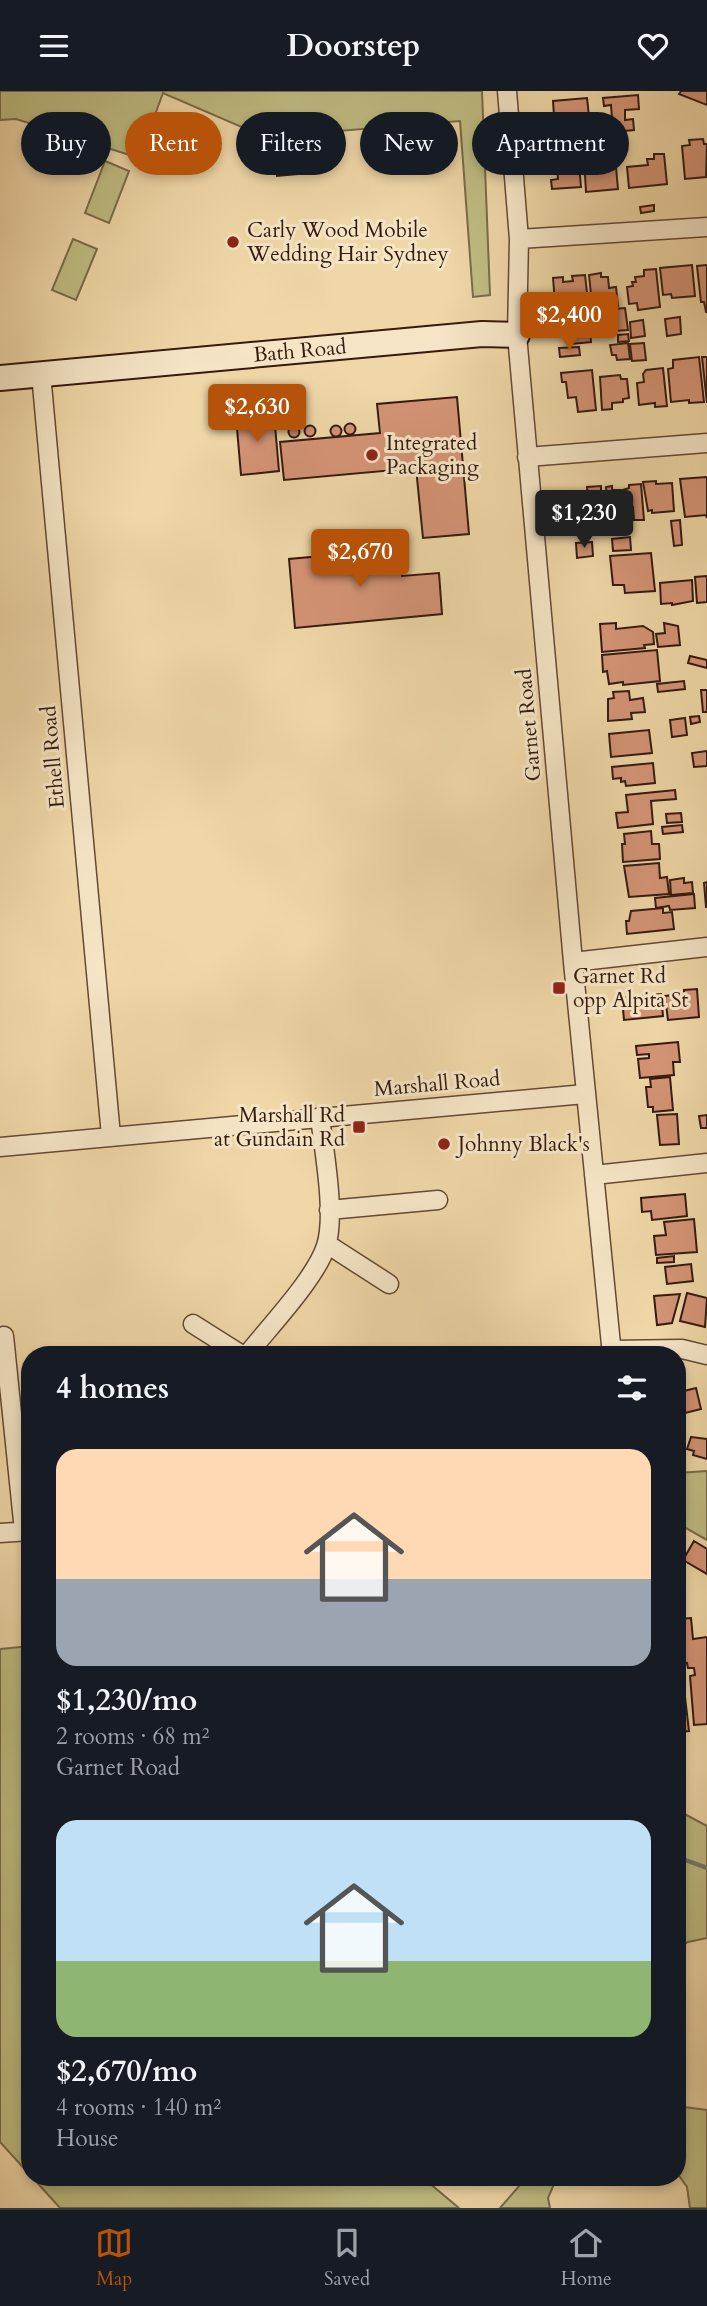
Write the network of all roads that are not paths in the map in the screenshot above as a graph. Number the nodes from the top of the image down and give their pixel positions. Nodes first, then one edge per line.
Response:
1 (507, 91) edge
2 (707, 226) edge
3 (519, 240) junction
4 (517, 335) junction
5 (41, 374) junction
6 (0, 379) edge
7 (707, 443) edge
8 (527, 457) junction
9 (707, 947) edge
10 (573, 962) junction
11 (585, 1094) junction
12 (320, 1117) junction
13 (111, 1136) junction
14 (0, 1147) edge
15 (707, 1163) edge
16 (594, 1175) junction
17 (438, 1200) dead end
18 (329, 1210) junction
19 (327, 1244) junction
20 (389, 1284) dead end
21 (192, 1324) dead end
22 (4, 1336) dead end
23 (229, 1346) edge
24 (251, 1346) edge
25 (611, 1346) edge
26 (686, 1350) edge
27 (707, 1355) edge
28 (21, 1480) edge
29 (21, 1531) edge
30 (0, 1533) edge

1 - 3 street, Garnet Road
2 - 3 street
3 - 4 street, Garnet Road
4 - 5 street, Bath Road
4 - 8 street, Garnet Road
5 - 6 street, Bath Road
5 - 13 street, Ethell Road
7 - 8 street
8 - 10 street, Garnet Road
9 - 10 street
10 - 11 street, Garnet Road
11 - 12 street, Marshall Road
11 - 16 street, Garnet Road
12 - 13 street, Marshall Road
12 - 18 street
13 - 14 street, Marshall Road
15 - 16 street
16 - 25 street, Garnet Road
17 - 18 street
18 - 19 street
19 - 20 street
19 - 24 street
21 - 23 street
22 - 28 street
26 - 27 street
29 - 30 street

